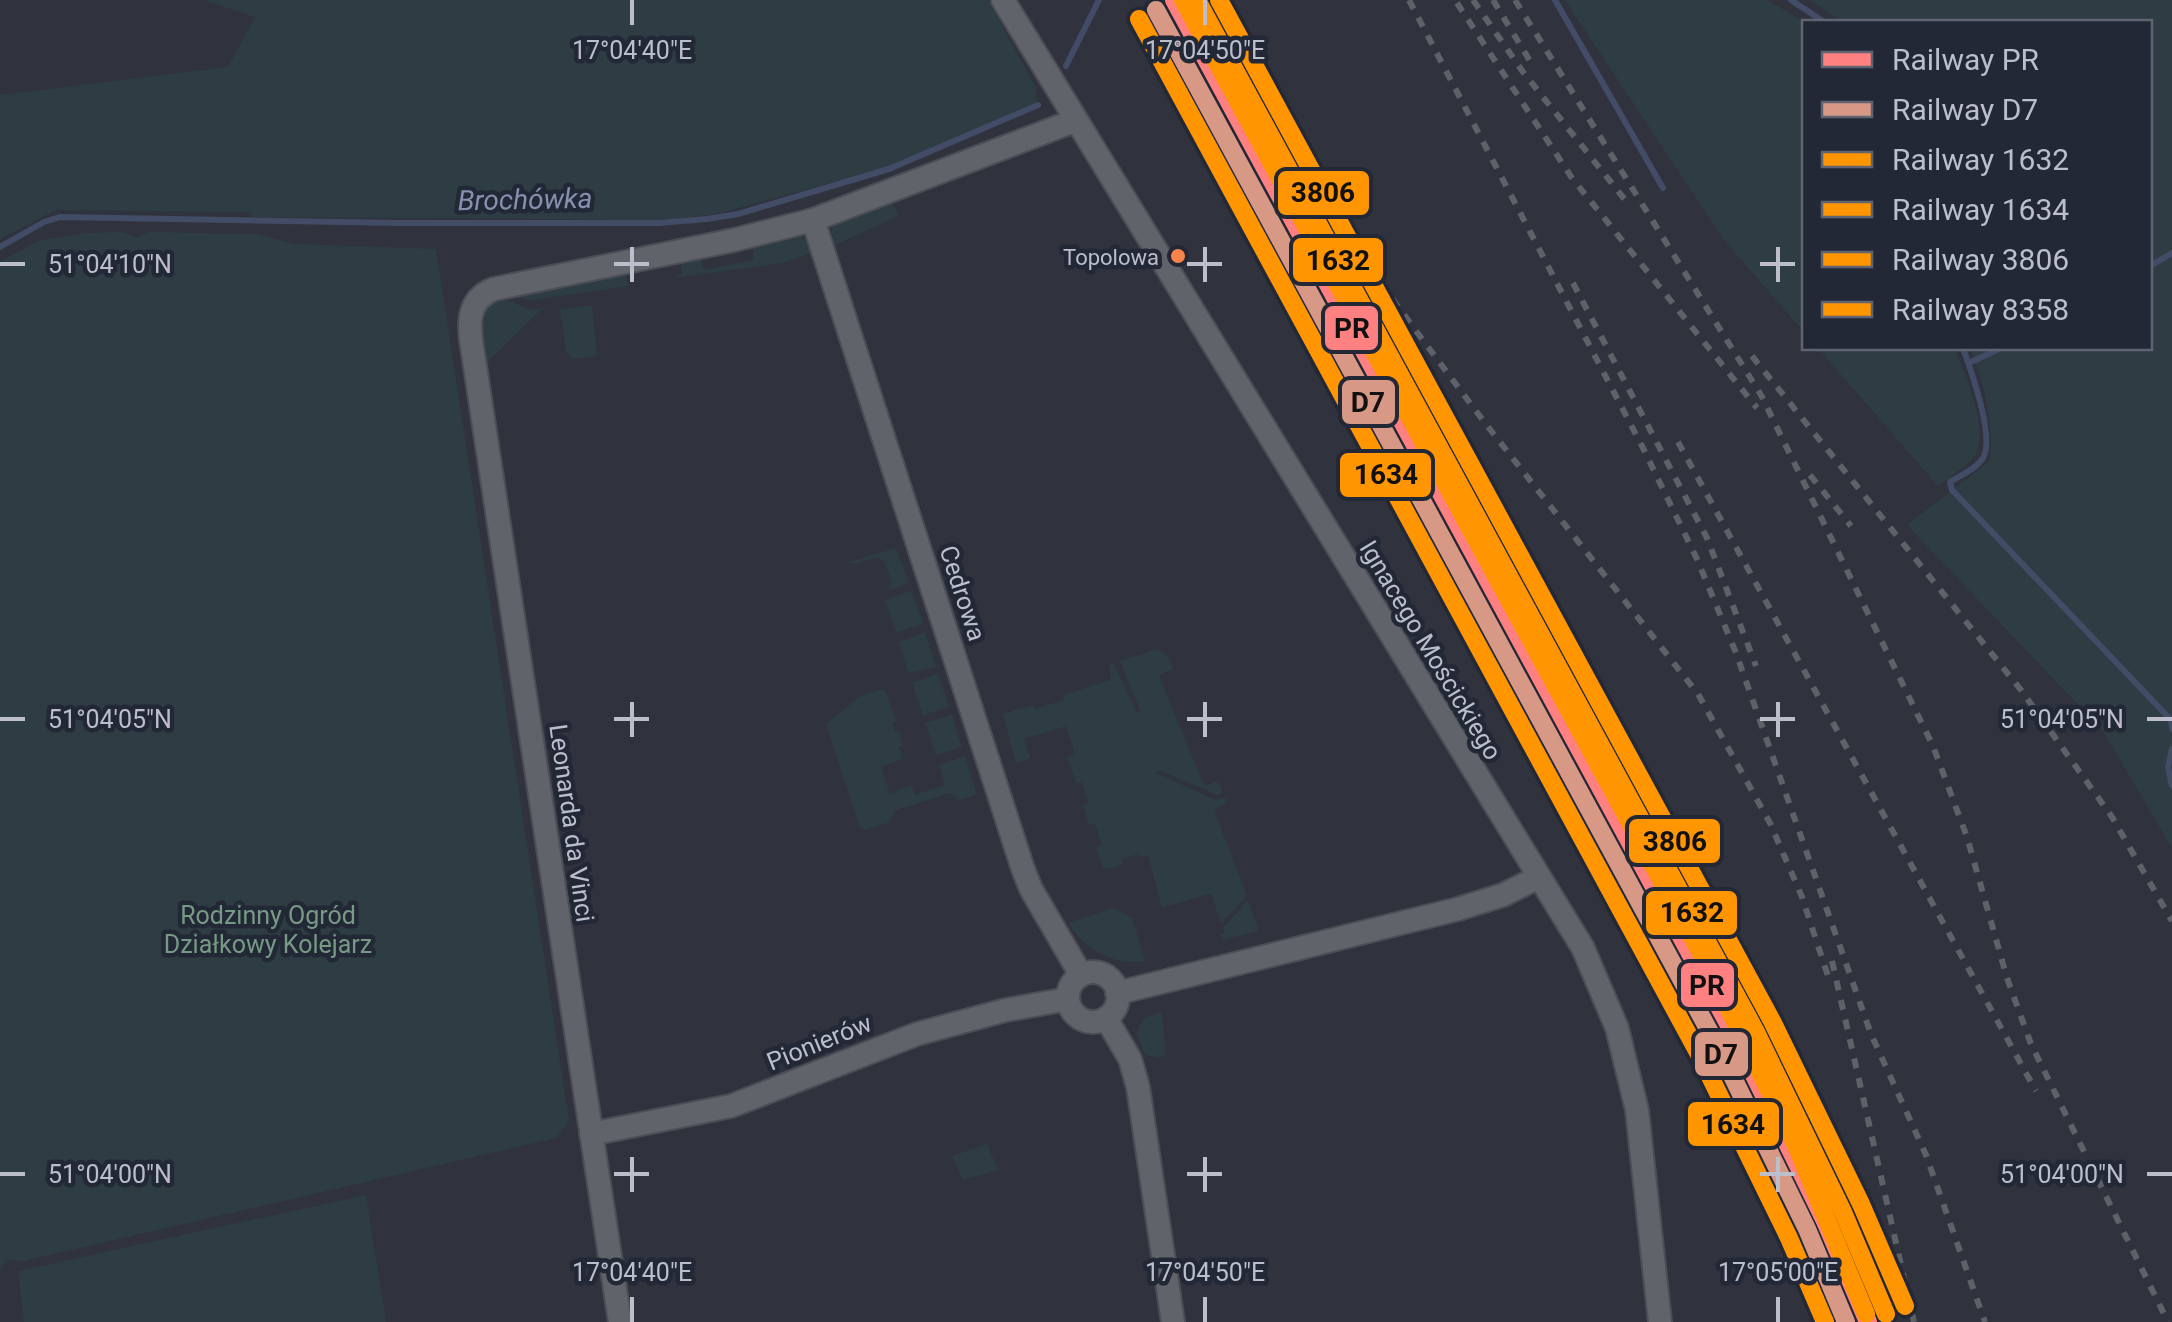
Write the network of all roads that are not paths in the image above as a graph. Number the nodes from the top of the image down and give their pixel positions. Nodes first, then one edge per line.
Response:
1 (1002, 0) edge
2 (1074, 121) junction
3 (813, 220) junction
4 (1539, 877) junction
5 (1082, 974) junction
6 (1117, 993) junction
7 (1068, 1000) junction
8 (1106, 1018) junction
9 (591, 1134) junction
10 (620, 1322) edge
11 (1172, 1322) edge
12 (1660, 1322) edge

1 - 2 street, Ignacego Mościckiego
2 - 3 street
2 - 4 street, Ignacego Mościckiego
3 - 5 street, Cedrowa
3 - 9 street, Leonarda da Vinci
4 - 6 street
4 - 12 street, Ignacego Mościckiego
5 - 6 street
5 - 7 street
6 - 8 street
7 - 8 street
7 - 9 street, Pionierów
8 - 11 street
9 - 10 street, Leonarda da Vinci

